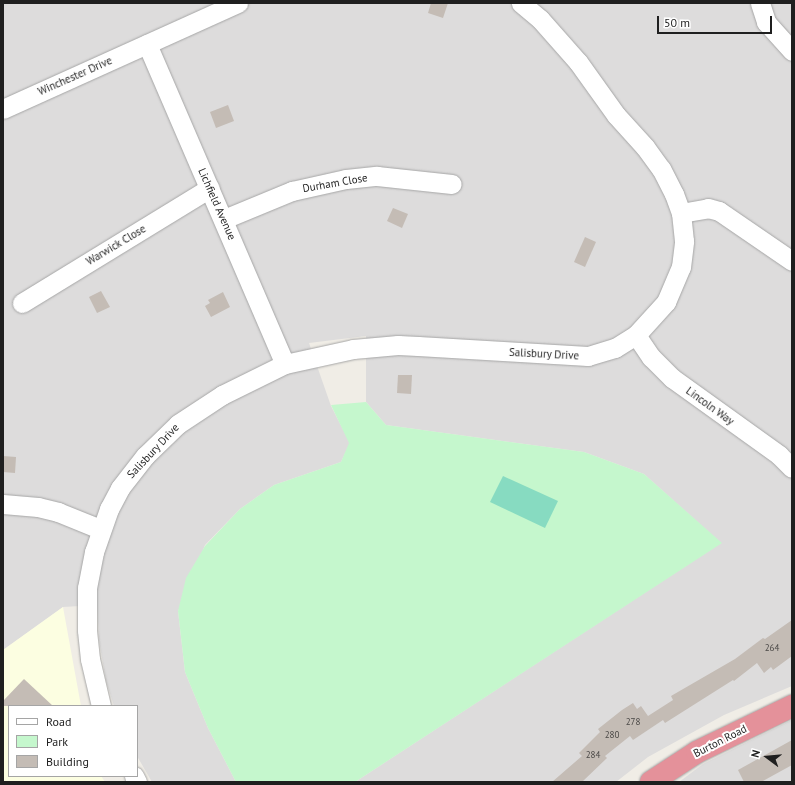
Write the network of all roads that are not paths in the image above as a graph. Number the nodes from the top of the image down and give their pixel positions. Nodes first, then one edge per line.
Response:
1 (238, 3) edge
2 (521, 3) edge
3 (760, 3) edge
4 (147, 44) junction
5 (792, 51) edge
6 (3, 109) edge
7 (452, 184) dead end
8 (210, 188) junction
9 (681, 213) junction
10 (224, 219) junction
11 (792, 261) edge
12 (22, 303) dead end
13 (636, 335) junction
14 (277, 368) junction
15 (792, 468) edge
16 (3, 504) edge
17 (100, 529) junction
18 (101, 705) edge
19 (792, 706) edge
20 (651, 782) edge

1 - 4 street
2 - 9 street, Salisbury Drive
3 - 5 street
4 - 6 street, Winchester Drive
4 - 8 street, Lichfield Avenue
7 - 10 street, Durham Close
8 - 10 street, Lichfield Avenue
8 - 12 street, Warwick Close
9 - 11 street
9 - 13 street, Salisbury Drive
10 - 14 street, Lichfield Avenue
13 - 14 street, Salisbury Drive
13 - 15 street, Lincoln Way
14 - 17 street, Salisbury Drive
16 - 17 street
17 - 18 street, Salisbury Drive
19 - 20 highway, Burton Road

